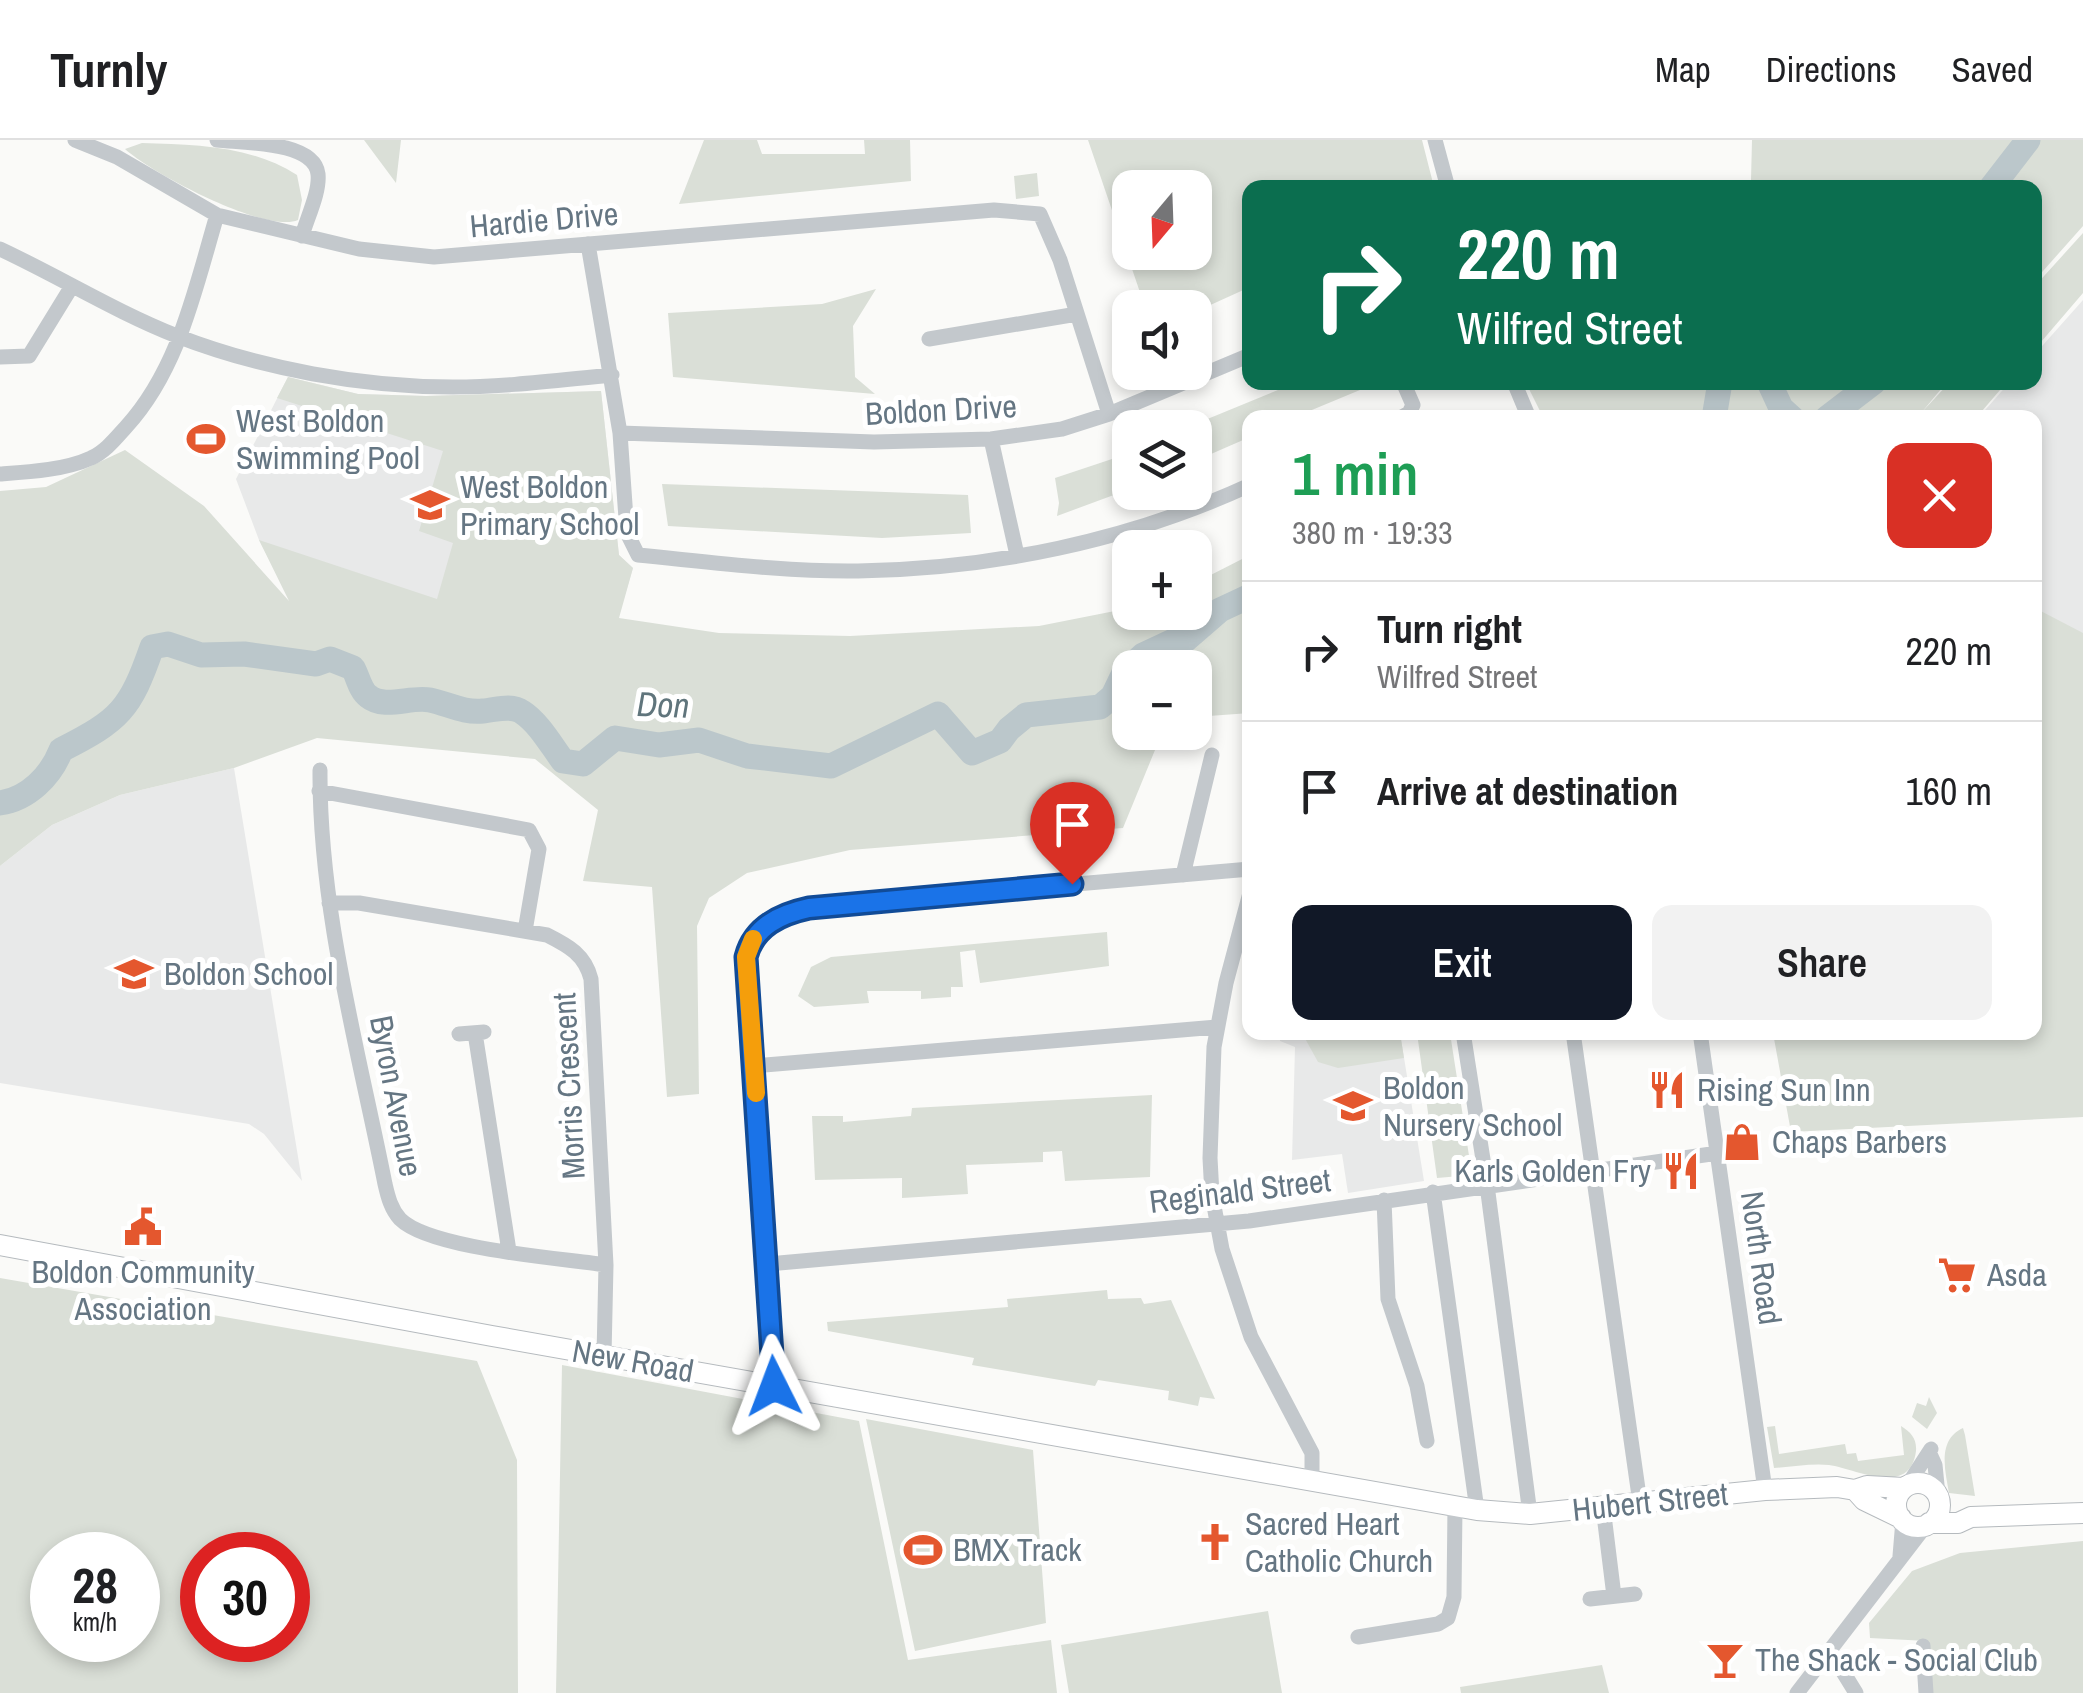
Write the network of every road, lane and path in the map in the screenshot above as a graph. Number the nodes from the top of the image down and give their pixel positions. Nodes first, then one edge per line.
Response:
1 (75, 140) edge
2 (217, 140) edge
3 (1435, 140) edge
4 (107, 146) edge
5 (1446, 180) edge
6 (217, 216) junction
7 (302, 236) junction
8 (588, 244) junction
9 (0, 249) edge
10 (72, 286) junction
11 (1078, 314) junction
12 (180, 337) junction
13 (929, 339) dead end
14 (0, 357) edge
15 (1242, 358) edge
16 (612, 375) junction
17 (1109, 414) junction
18 (620, 433) junction
19 (990, 440) junction
20 (0, 474) edge
21 (1242, 488) edge
22 (1017, 555) junction
23 (1212, 755) dead end
24 (320, 770) dead end
25 (320, 790) junction
26 (1242, 870) edge
27 (1183, 876) junction
28 (329, 903) junction
29 (1242, 925) edge
30 (525, 931) junction
31 (1217, 1027) junction
32 (473, 1033) dead end
33 (1464, 1040) edge
34 (1574, 1040) edge
35 (1701, 1040) edge
36 (754, 1066) junction
37 (1718, 1153) junction
38 (1594, 1170) junction
39 (1487, 1185) junction
40 (1432, 1192) junction
41 (1384, 1200) junction
42 (1216, 1224) junction
43 (0, 1245) edge
44 (509, 1250) junction
45 (768, 1264) junction
46 (606, 1265) junction
47 (604, 1356) junction
48 (774, 1386) junction
49 (1426, 1441) dead end
50 (1312, 1482) junction
51 (1906, 1487) junction
52 (1764, 1490) junction
53 (1855, 1490) junction
54 (1938, 1498) junction
55 (1640, 1503) junction
56 (1450, 1505) junction
57 (1602, 1507) junction
58 (1477, 1510) junction
59 (2083, 1513) edge
60 (1530, 1514) junction
61 (1971, 1517) junction
62 (1902, 1519) junction
63 (1928, 1524) junction
64 (1900, 1556) junction
65 (1635, 1594) dead end
66 (1614, 1596) junction
67 (1590, 1599) dead end
68 (1358, 1637) dead end
69 (1923, 1646) dead end
70 (1826, 1656) junction
71 (1797, 1693) edge
72 (1856, 1693) edge
73 (1926, 1693) edge

1 - 4 street, Hardie Drive
2 - 7 street
3 - 5 street
4 - 6 street, Hardie Drive
6 - 7 street, Hardie Drive
6 - 12 street
7 - 8 street, Hardie Drive
8 - 11 street, Hardie Drive
8 - 16 street
9 - 10 street
10 - 12 street
10 - 14 street
11 - 13 street
11 - 17 street
12 - 16 street
12 - 20 street
15 - 17 street, Boldon Drive
16 - 18 street
17 - 19 street, Boldon Drive
18 - 19 street, Boldon Drive
18 - 22 street
19 - 22 street
21 - 22 street
23 - 27 street
24 - 25 street, Byron Avenue
25 - 28 street, Byron Avenue
25 - 30 street
26 - 27 street
27 - 36 street
28 - 30 street, Morris Crescent
28 - 44 street, Byron Avenue
29 - 31 street
30 - 46 street, Morris Crescent
31 - 36 street
31 - 42 street
32 - 44 street
33 - 39 street
34 - 38 street
35 - 37 street, North Road
36 - 45 street
37 - 38 street, Reginald Street
37 - 52 street, North Road
38 - 39 street, Reginald Street
38 - 55 street
39 - 40 street, Reginald Street
39 - 60 street
40 - 41 street, Reginald Street
40 - 58 street
41 - 42 street, Reginald Street
41 - 49 street
42 - 45 street, Reginald Street
42 - 50 street
43 - 47 main road, New Road
44 - 46 street, Byron Avenue
45 - 48 street
46 - 47 street, Morris Crescent
47 - 48 main road, New Road
48 - 50 main road, New Road
50 - 56 main road, New Road
51 - 53 main road, Hubert Street
51 - 54 main road
51 - 54 street
51 - 62 main road
52 - 53 main road, Hubert Street
52 - 55 main road, Hubert Street
53 - 62 main road, Hubert Street
54 - 61 main road
54 - 63 main road
55 - 57 main road, Hubert Street
56 - 58 main road, Hubert Street
56 - 68 street
57 - 60 main road, Hubert Street
57 - 66 street
58 - 60 main road, Hubert Street
59 - 61 main road
61 - 63 main road
62 - 63 main road
62 - 64 street
63 - 64 street
64 - 70 street
65 - 66 street
66 - 67 street
69 - 73 street
70 - 71 street
70 - 72 street

